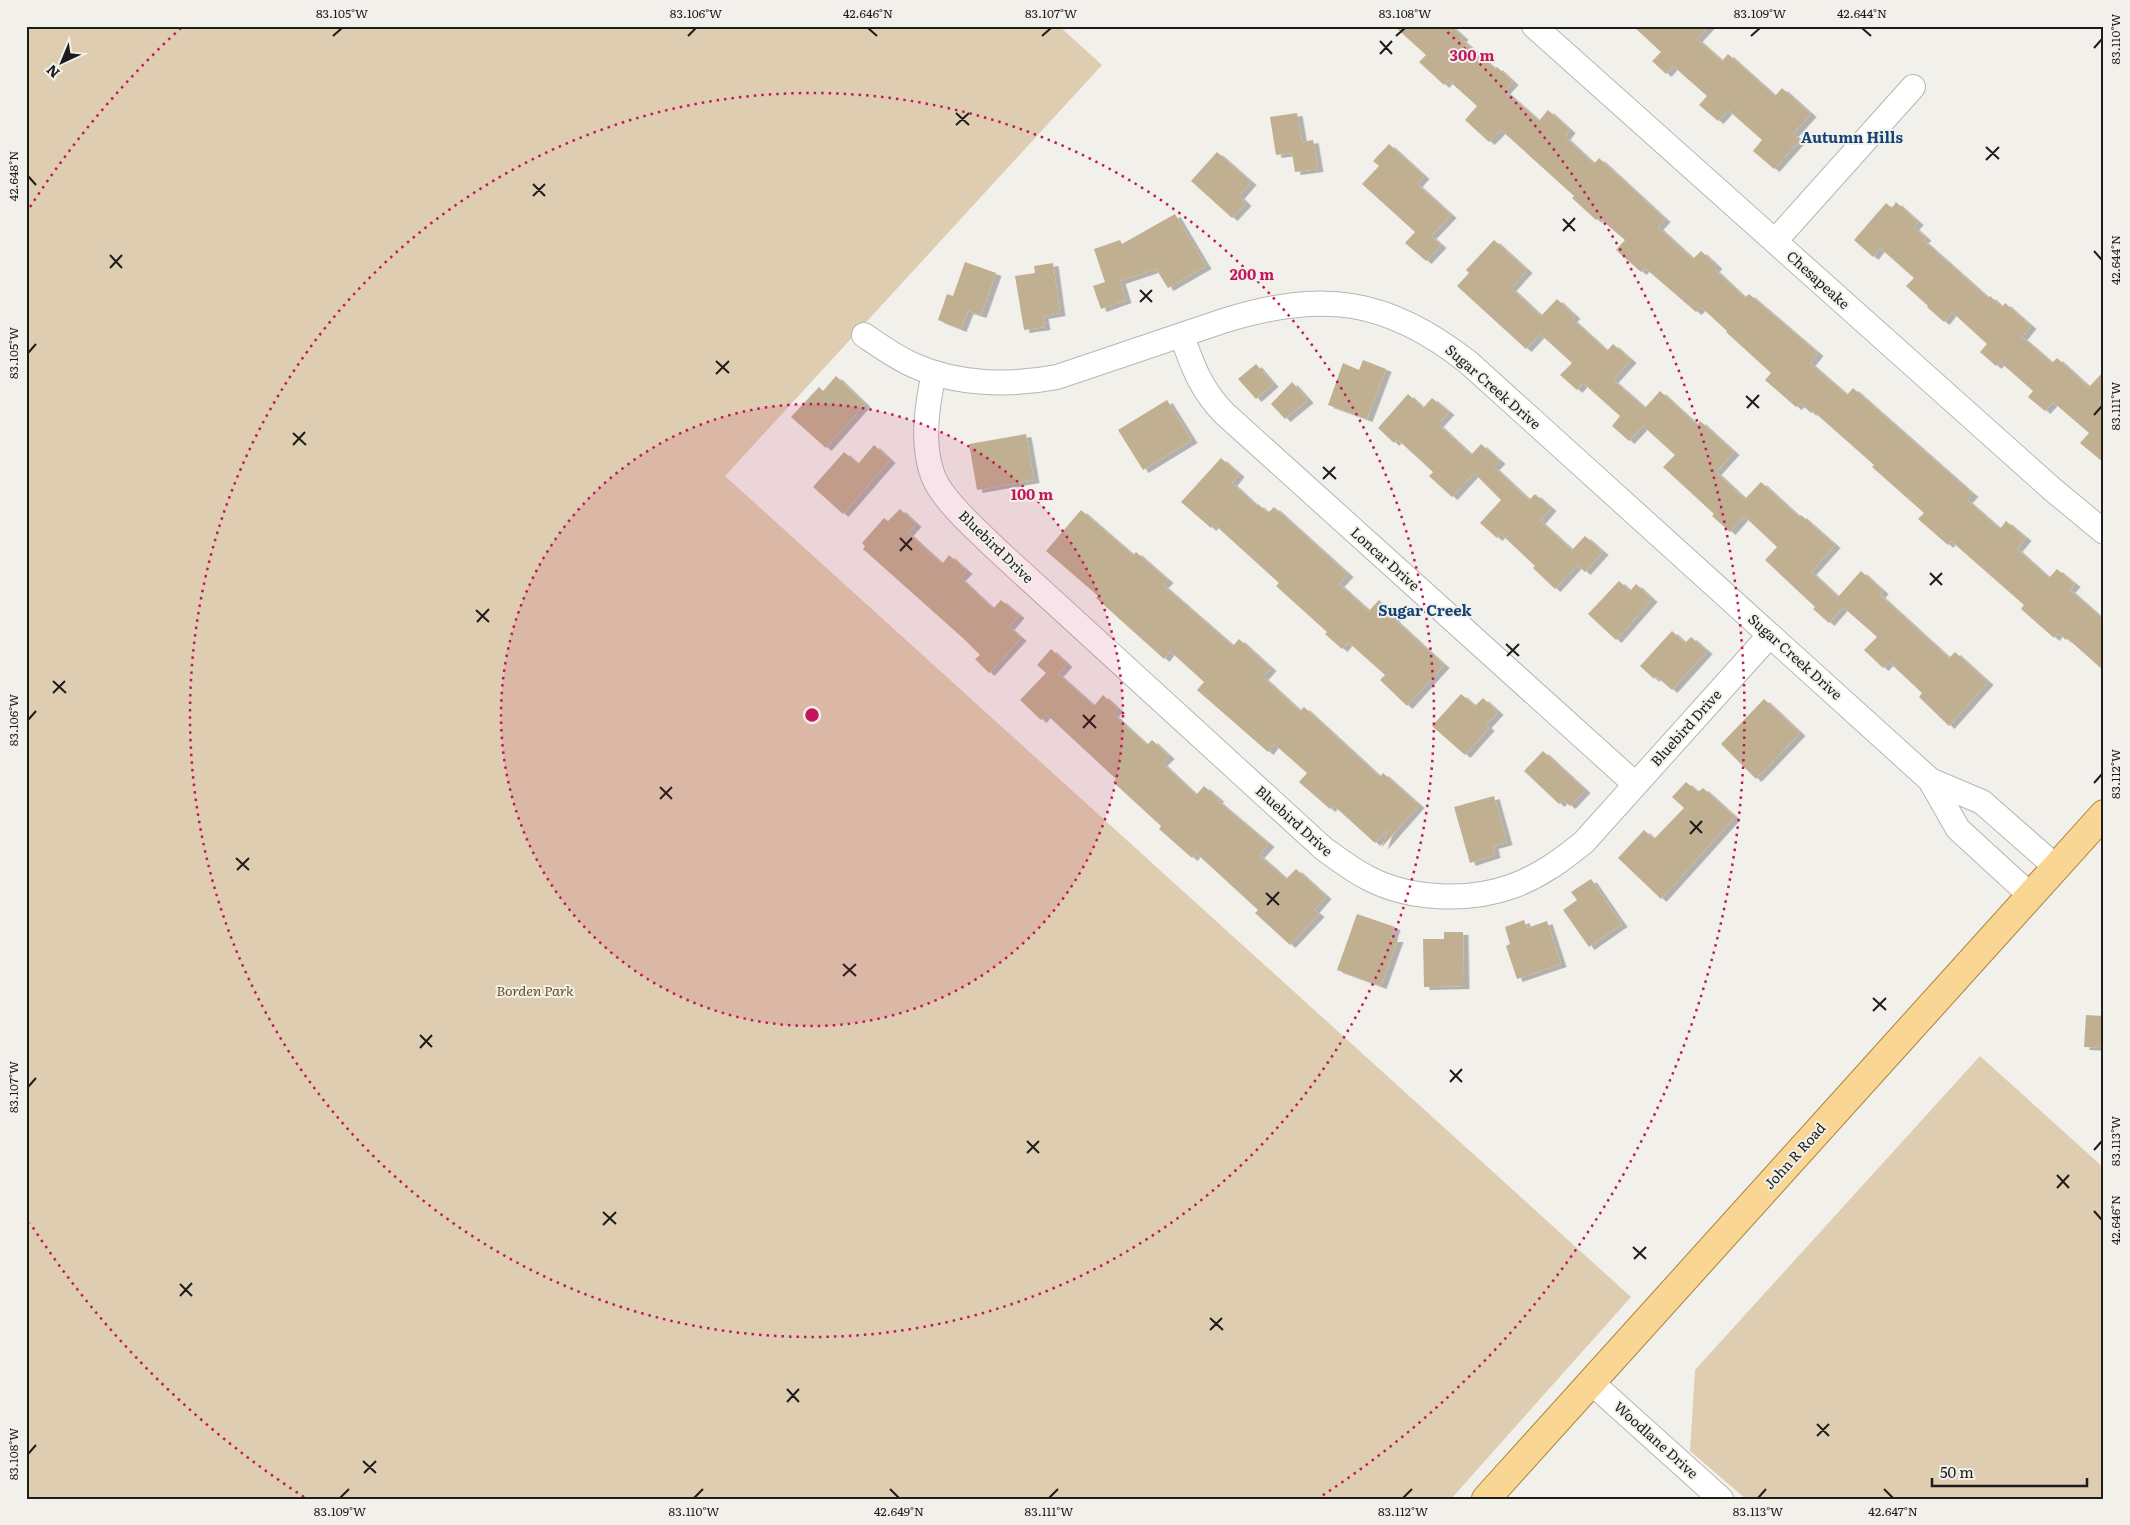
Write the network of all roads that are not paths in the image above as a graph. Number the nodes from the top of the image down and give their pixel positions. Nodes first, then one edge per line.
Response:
1 (1534, 26) edge
2 (1913, 87) dead end
3 (1775, 241) junction
4 (864, 335) dead end
5 (1182, 336) junction
6 (934, 373) junction
7 (2104, 532) edge
8 (1770, 635) junction
9 (1930, 780) junction
10 (1635, 784) junction
11 (2104, 814) edge
12 (2056, 866) junction
13 (2030, 895) junction
14 (1591, 1382) junction
15 (1486, 1499) edge
16 (1721, 1499) edge

1 - 3 street, Chesapeake
2 - 3 street
3 - 7 street, Chesapeake
4 - 6 street, Sugar Creek Drive
5 - 6 street, Sugar Creek Drive
5 - 8 street, Sugar Creek Drive
5 - 10 street, Loncar Drive
6 - 10 street, Bluebird Drive
8 - 9 street, Sugar Creek Drive
8 - 10 street, Bluebird Drive
9 - 12 street, Sugar Creek Drive
9 - 13 street, Sugar Creek Drive
11 - 12 main road, John R Road
12 - 13 main road, John R Road
13 - 14 main road, John R Road
14 - 15 main road, John R Road
14 - 16 street, Woodlane Drive

